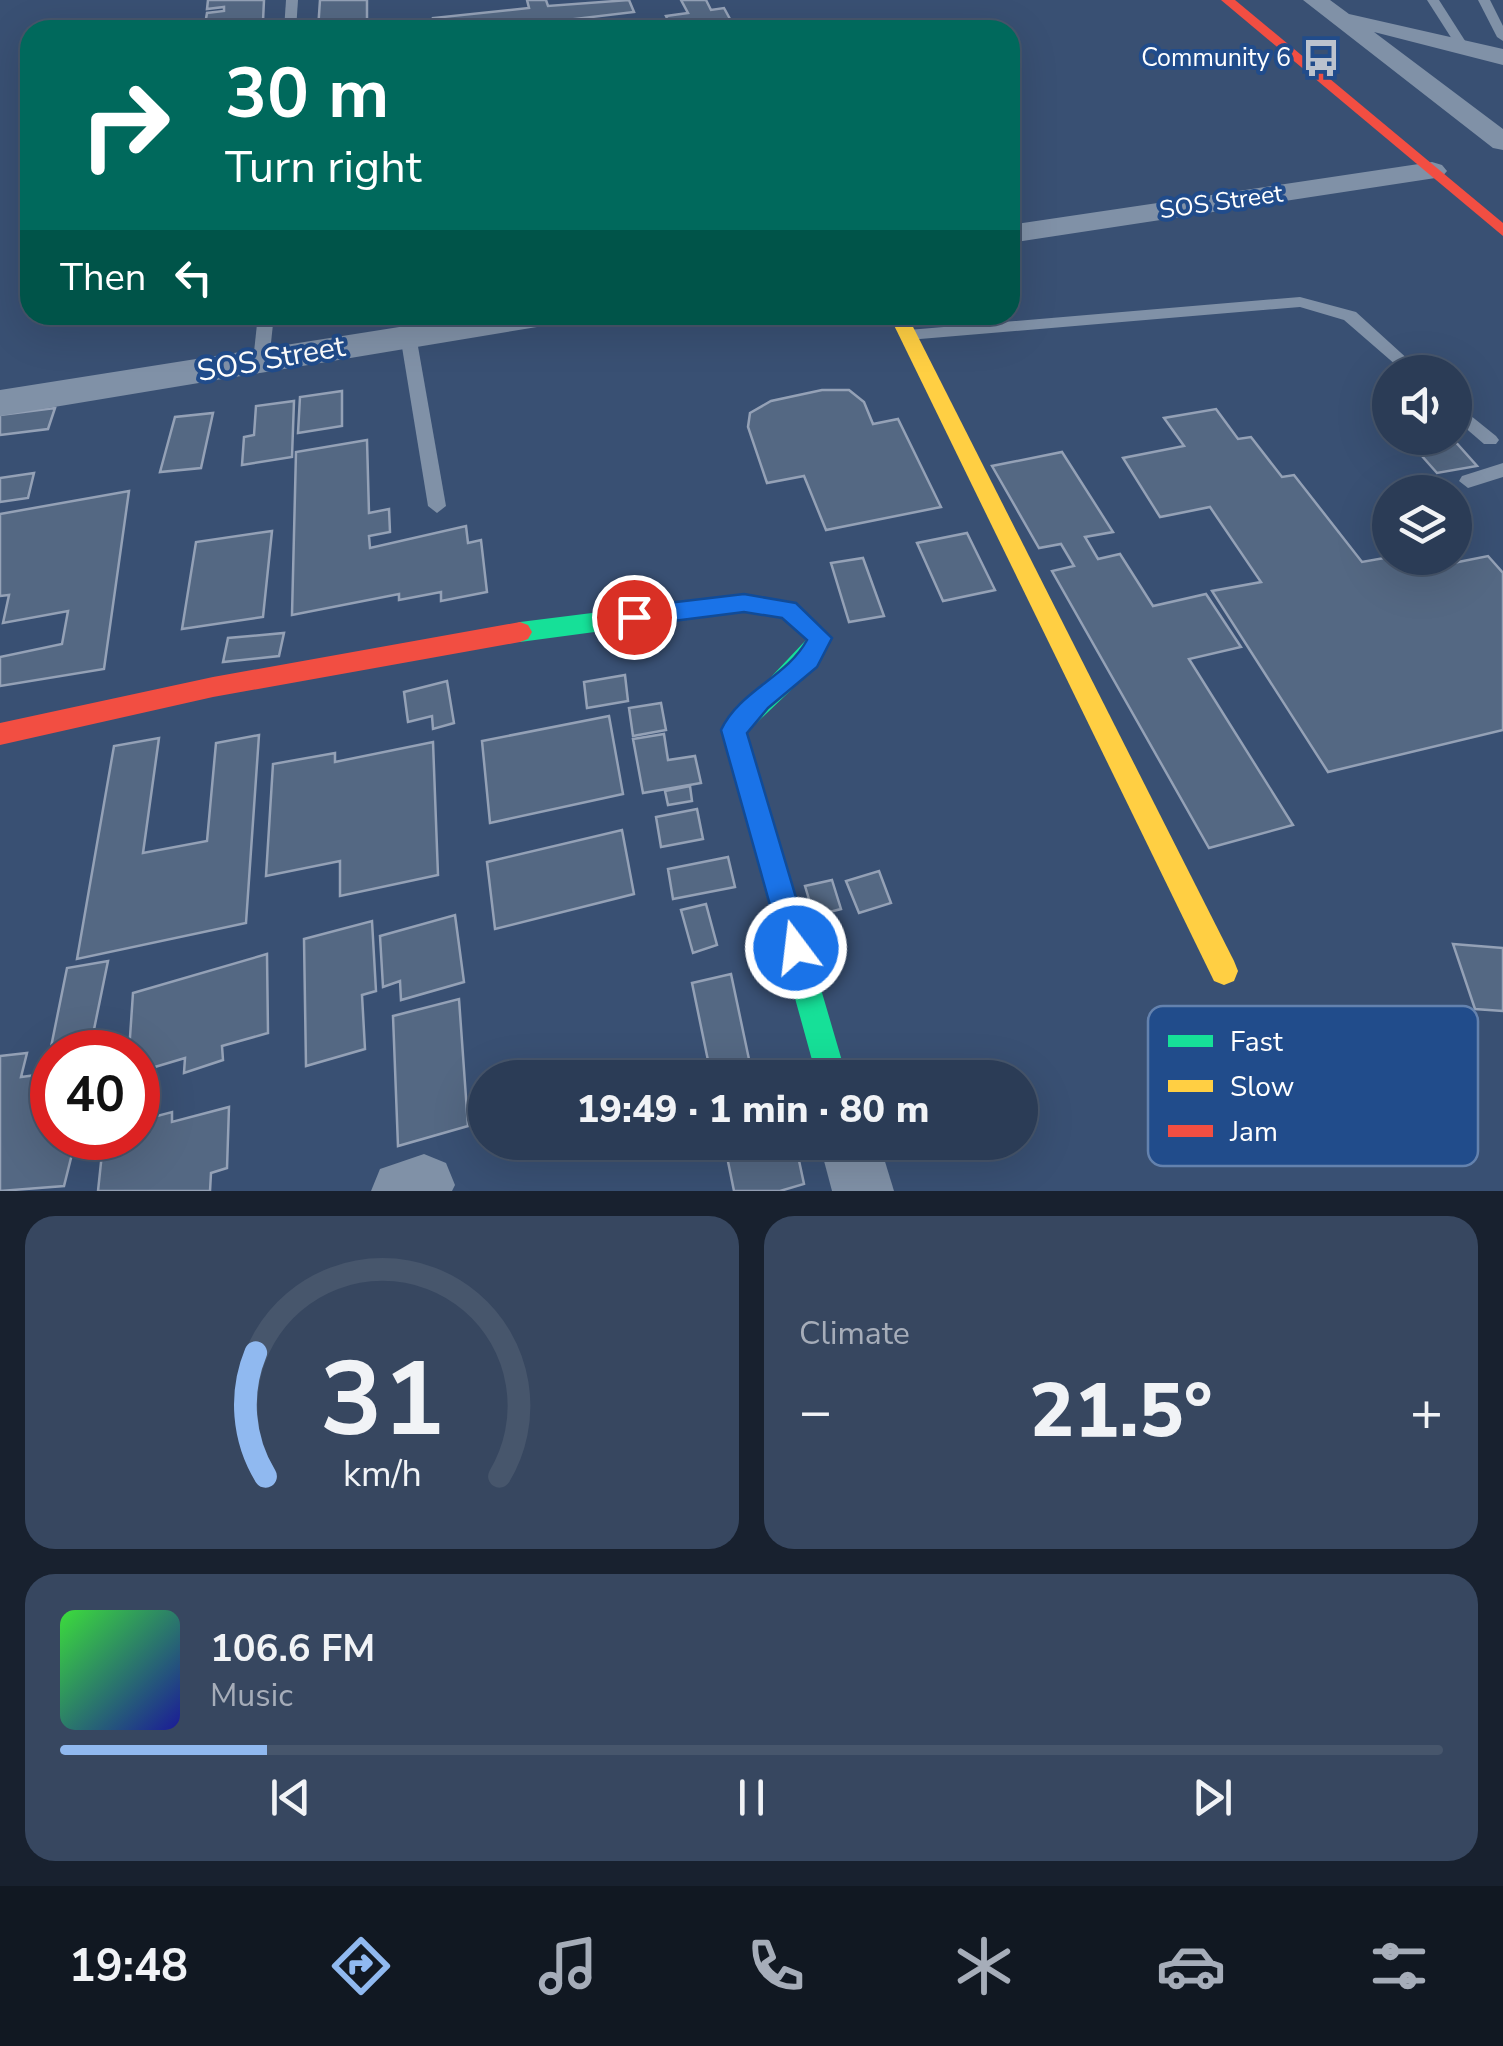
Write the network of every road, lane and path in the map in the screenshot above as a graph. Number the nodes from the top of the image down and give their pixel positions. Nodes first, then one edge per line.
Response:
1 (1227, 0) edge
2 (1433, 0) edge
3 (1484, 0) edge
4 (1325, 8) edge
5 (1503, 37) edge
6 (1463, 47) junction
7 (1503, 57) edge
8 (1503, 142) edge
9 (1432, 171) junction
10 (1503, 231) edge
11 (1020, 233) edge
12 (1020, 318) edge
13 (265, 325) edge
14 (479, 325) edge
15 (903, 325) edge
16 (408, 336) junction
17 (1395, 355) edge
18 (261, 361) junction
19 (0, 403) edge
20 (1472, 424) edge
21 (1490, 440) dead end
22 (1503, 470) edge
23 (1472, 481) edge
24 (437, 506) dead end
25 (0, 734) edge
26 (1224, 970) dead end
27 (827, 1060) edge
28 (854, 1160) edge
29 (862, 1191) edge

1 - 9 street
2 - 6 lane
3 - 5 lane
4 - 6 street
4 - 8 street
6 - 7 street
9 - 10 street
9 - 11 street, SOS Street
12 - 17 lane
13 - 18 lane
14 - 16 street, SOS Street
15 - 26 street
16 - 18 street, SOS Street
16 - 24 lane
18 - 19 street, SOS Street
20 - 21 lane
22 - 23 lane
25 - 27 street
28 - 29 street

